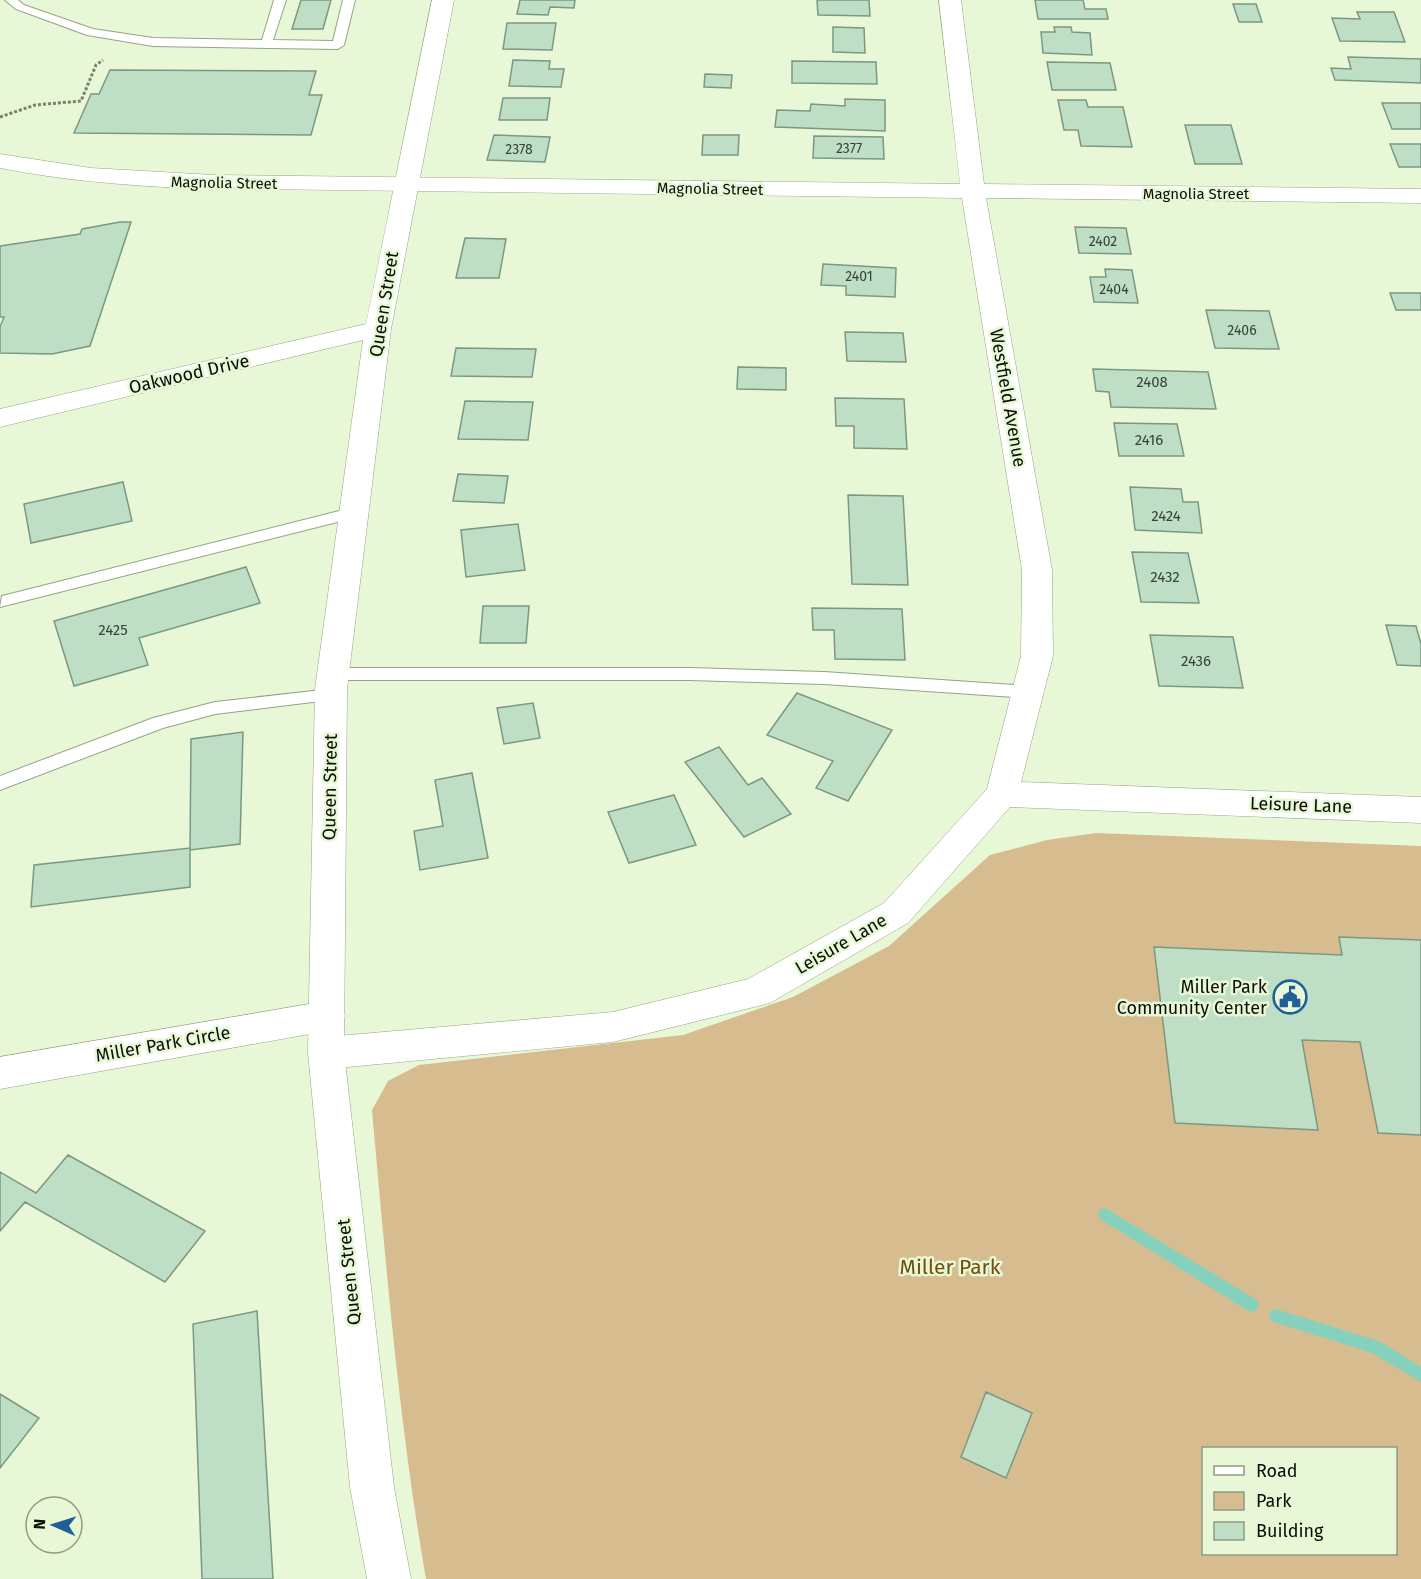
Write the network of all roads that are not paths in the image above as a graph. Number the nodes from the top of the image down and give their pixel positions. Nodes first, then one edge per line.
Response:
1 (11, 0) edge
2 (280, 0) edge
3 (349, 0) edge
4 (443, 0) edge
5 (950, 0) edge
6 (266, 45) junction
7 (0, 161) edge
8 (405, 185) junction
9 (973, 192) junction
10 (1421, 196) edge
11 (378, 330) junction
12 (0, 418) edge
13 (355, 512) junction
14 (2, 602) dead end
15 (332, 685) junction
16 (1028, 692) junction
17 (0, 783) edge
18 (1002, 794) junction
19 (1421, 810) edge
20 (327, 1016) junction
21 (326, 1053) junction
22 (0, 1074) edge
23 (389, 1579) edge

1 - 6 lane
2 - 6 lane
3 - 6 lane
4 - 8 street, Queen Street
5 - 9 street, Westfield Avenue
7 - 8 street, Magnolia Street
8 - 9 street, Magnolia Street
8 - 11 street, Queen Street
9 - 10 street, Magnolia Street
9 - 16 street, Westfield Avenue
11 - 12 street, Oakwood Drive
11 - 13 street, Queen Street
13 - 14 lane
13 - 15 street, Queen Street
15 - 16 lane
15 - 17 lane
15 - 20 street, Queen Street
16 - 18 street, Westfield Avenue
18 - 19 street, Leisure Lane
18 - 21 street, Leisure Lane
20 - 21 street, Queen Street
20 - 22 street, Miller Park Circle
21 - 23 street, Queen Street

